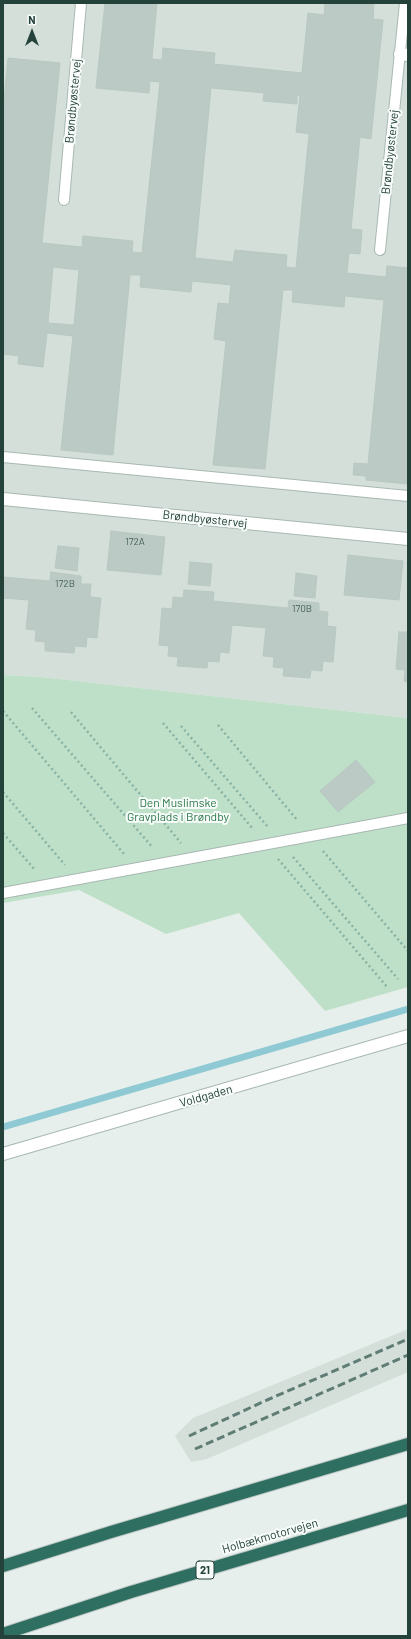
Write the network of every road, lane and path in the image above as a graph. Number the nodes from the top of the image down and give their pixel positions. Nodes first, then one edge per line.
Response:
1 (81, 3) edge
2 (405, 3) edge
3 (404, 54) edge
4 (64, 200) dead end
5 (380, 250) dead end
6 (3, 457) edge
7 (408, 496) edge
8 (3, 499) edge
9 (408, 539) edge
10 (32, 708) dead end
11 (3, 711) edge
12 (71, 712) dead end
13 (3, 792) edge
14 (408, 818) edge
15 (3, 833) edge
16 (194, 858) junction
17 (165, 863) junction
18 (136, 868) junction
19 (77, 879) junction
20 (47, 885) junction
21 (3, 893) edge
22 (408, 1036) edge
23 (3, 1154) edge
24 (408, 1444) edge
25 (408, 1510) edge
26 (3, 1566) edge
27 (3, 1634) edge

1 - 4 lane, Brøndbyøstervej
2 - 3 lane, Brøndbyøstervej
3 - 5 lane, Brøndbyøstervej
6 - 7 lane
8 - 9 street, Brøndbyøstervej
10 - 17 path
11 - 18 path
12 - 16 path
13 - 19 path
14 - 16 lane
15 - 20 path
16 - 17 lane
17 - 18 lane
18 - 19 lane
19 - 20 lane
20 - 21 lane
22 - 23 street, Voldgaden
24 - 26 highway
25 - 27 highway, Holbækmotorvejen / 21

